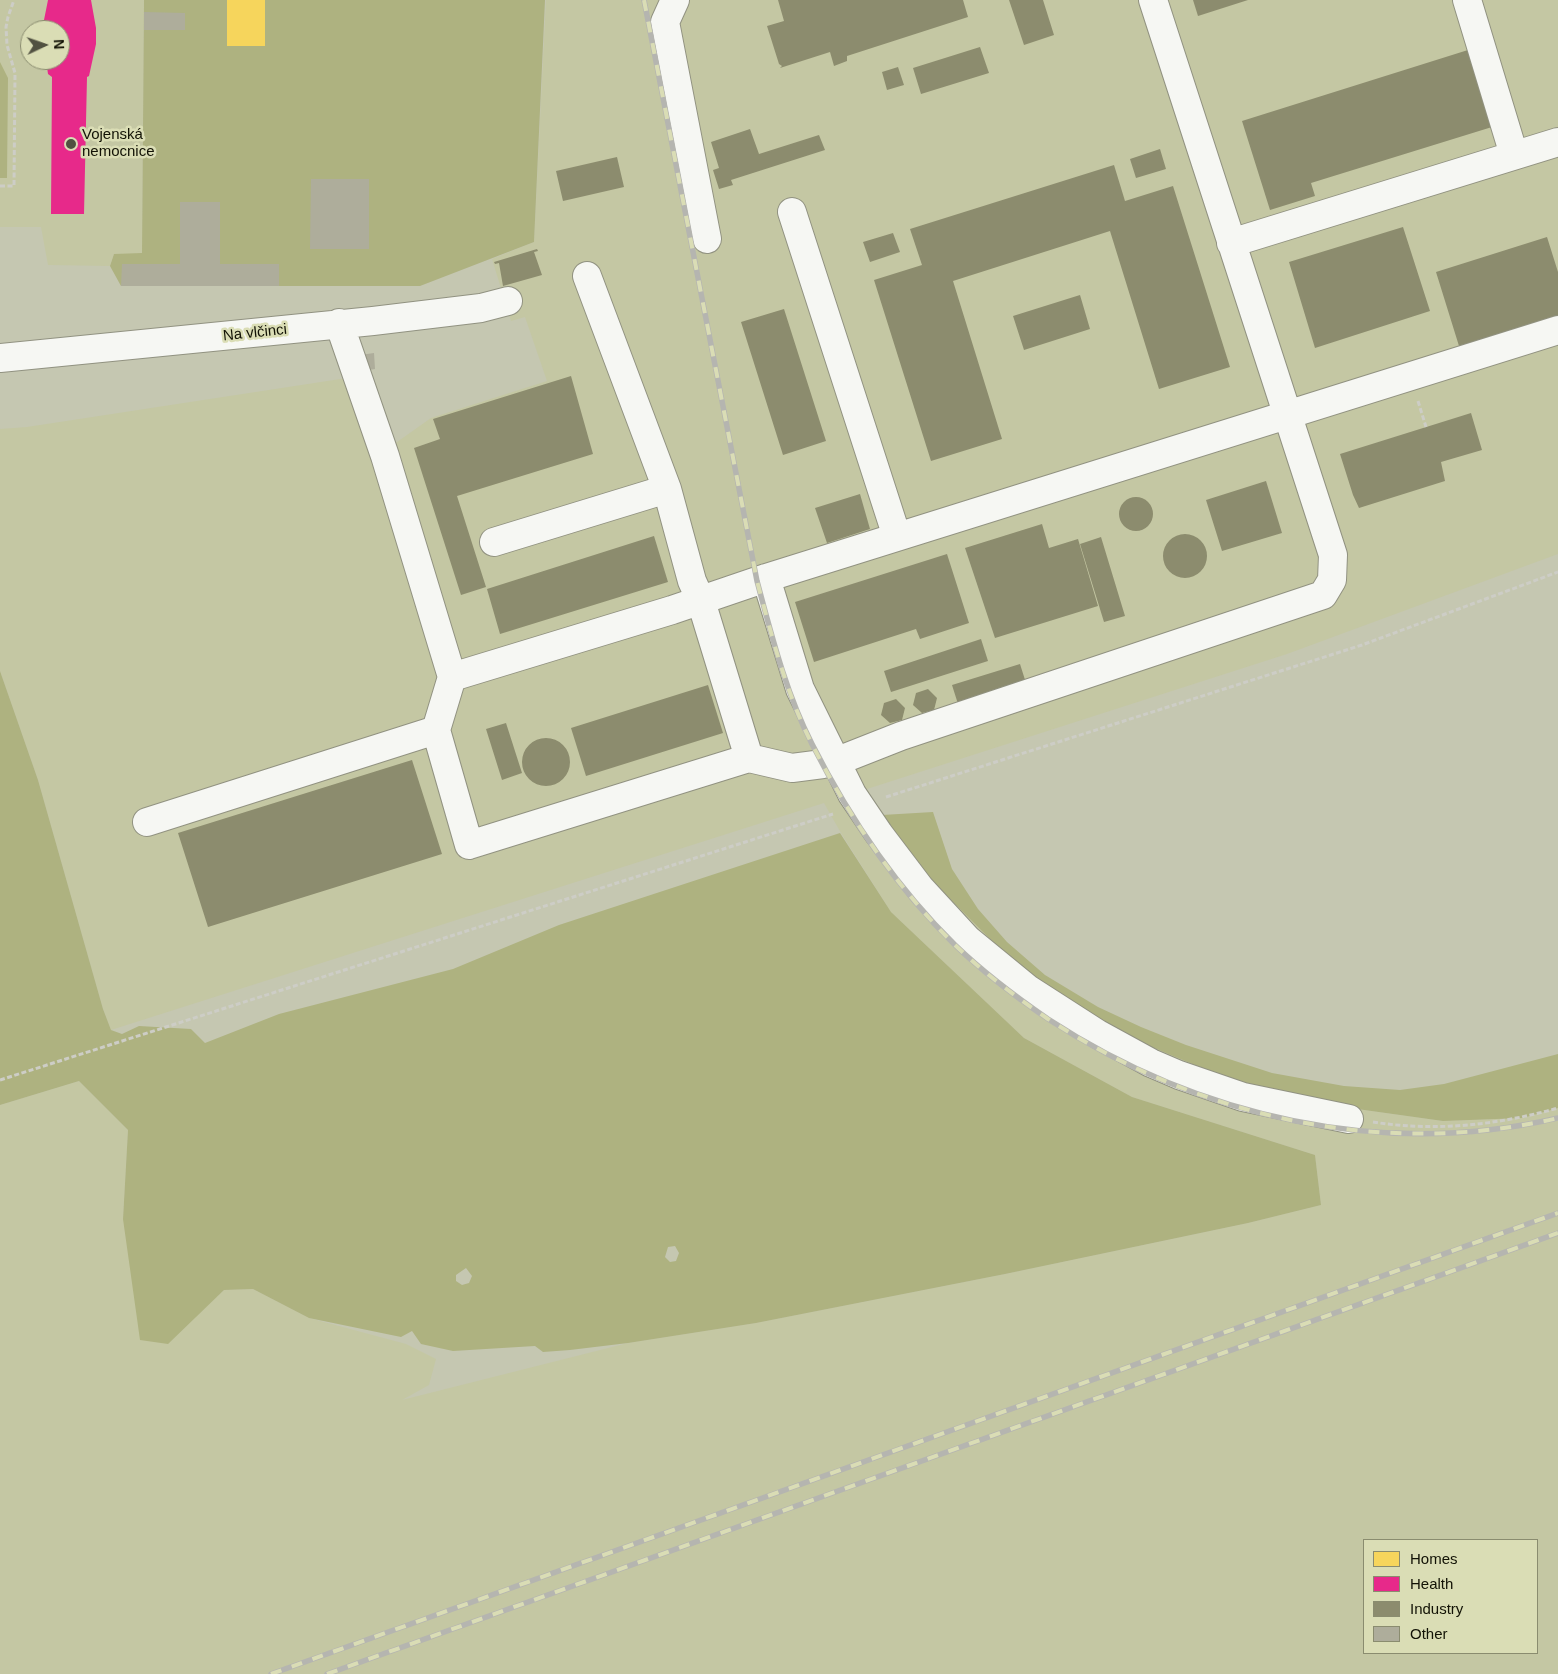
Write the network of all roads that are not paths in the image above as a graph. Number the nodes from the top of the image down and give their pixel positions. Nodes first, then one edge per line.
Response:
1 (675, 0) edge
2 (1153, 0) edge
3 (1467, 0) edge
4 (1558, 142) edge
5 (1514, 155) junction
6 (792, 212) dead end
7 (707, 238) dead end
8 (1232, 243) junction
9 (586, 276) dead end
10 (508, 301) dead end
11 (339, 323) junction
12 (1558, 330) edge
13 (0, 358) edge
14 (1287, 415) junction
15 (667, 489) junction
16 (897, 537) junction
17 (494, 542) dead end
18 (766, 578) junction
19 (700, 601) junction
20 (452, 677) junction
21 (436, 730) junction
22 (749, 758) junction
23 (835, 762) junction
24 (147, 822) dead end
25 (1349, 1118) road end

1 - 7 street
2 - 8 street
3 - 5 street
4 - 5 street
5 - 8 street
6 - 16 street
8 - 14 street
9 - 15 street
10 - 11 street, Na vlčinci
11 - 13 street, Na vlčinci
11 - 20 street
12 - 14 street
14 - 16 street
14 - 23 street
15 - 17 street
15 - 19 street
16 - 18 street
18 - 19 street
18 - 23 street
19 - 20 street
19 - 22 street
20 - 21 street
21 - 22 street
21 - 24 street
22 - 23 street
23 - 25 street

